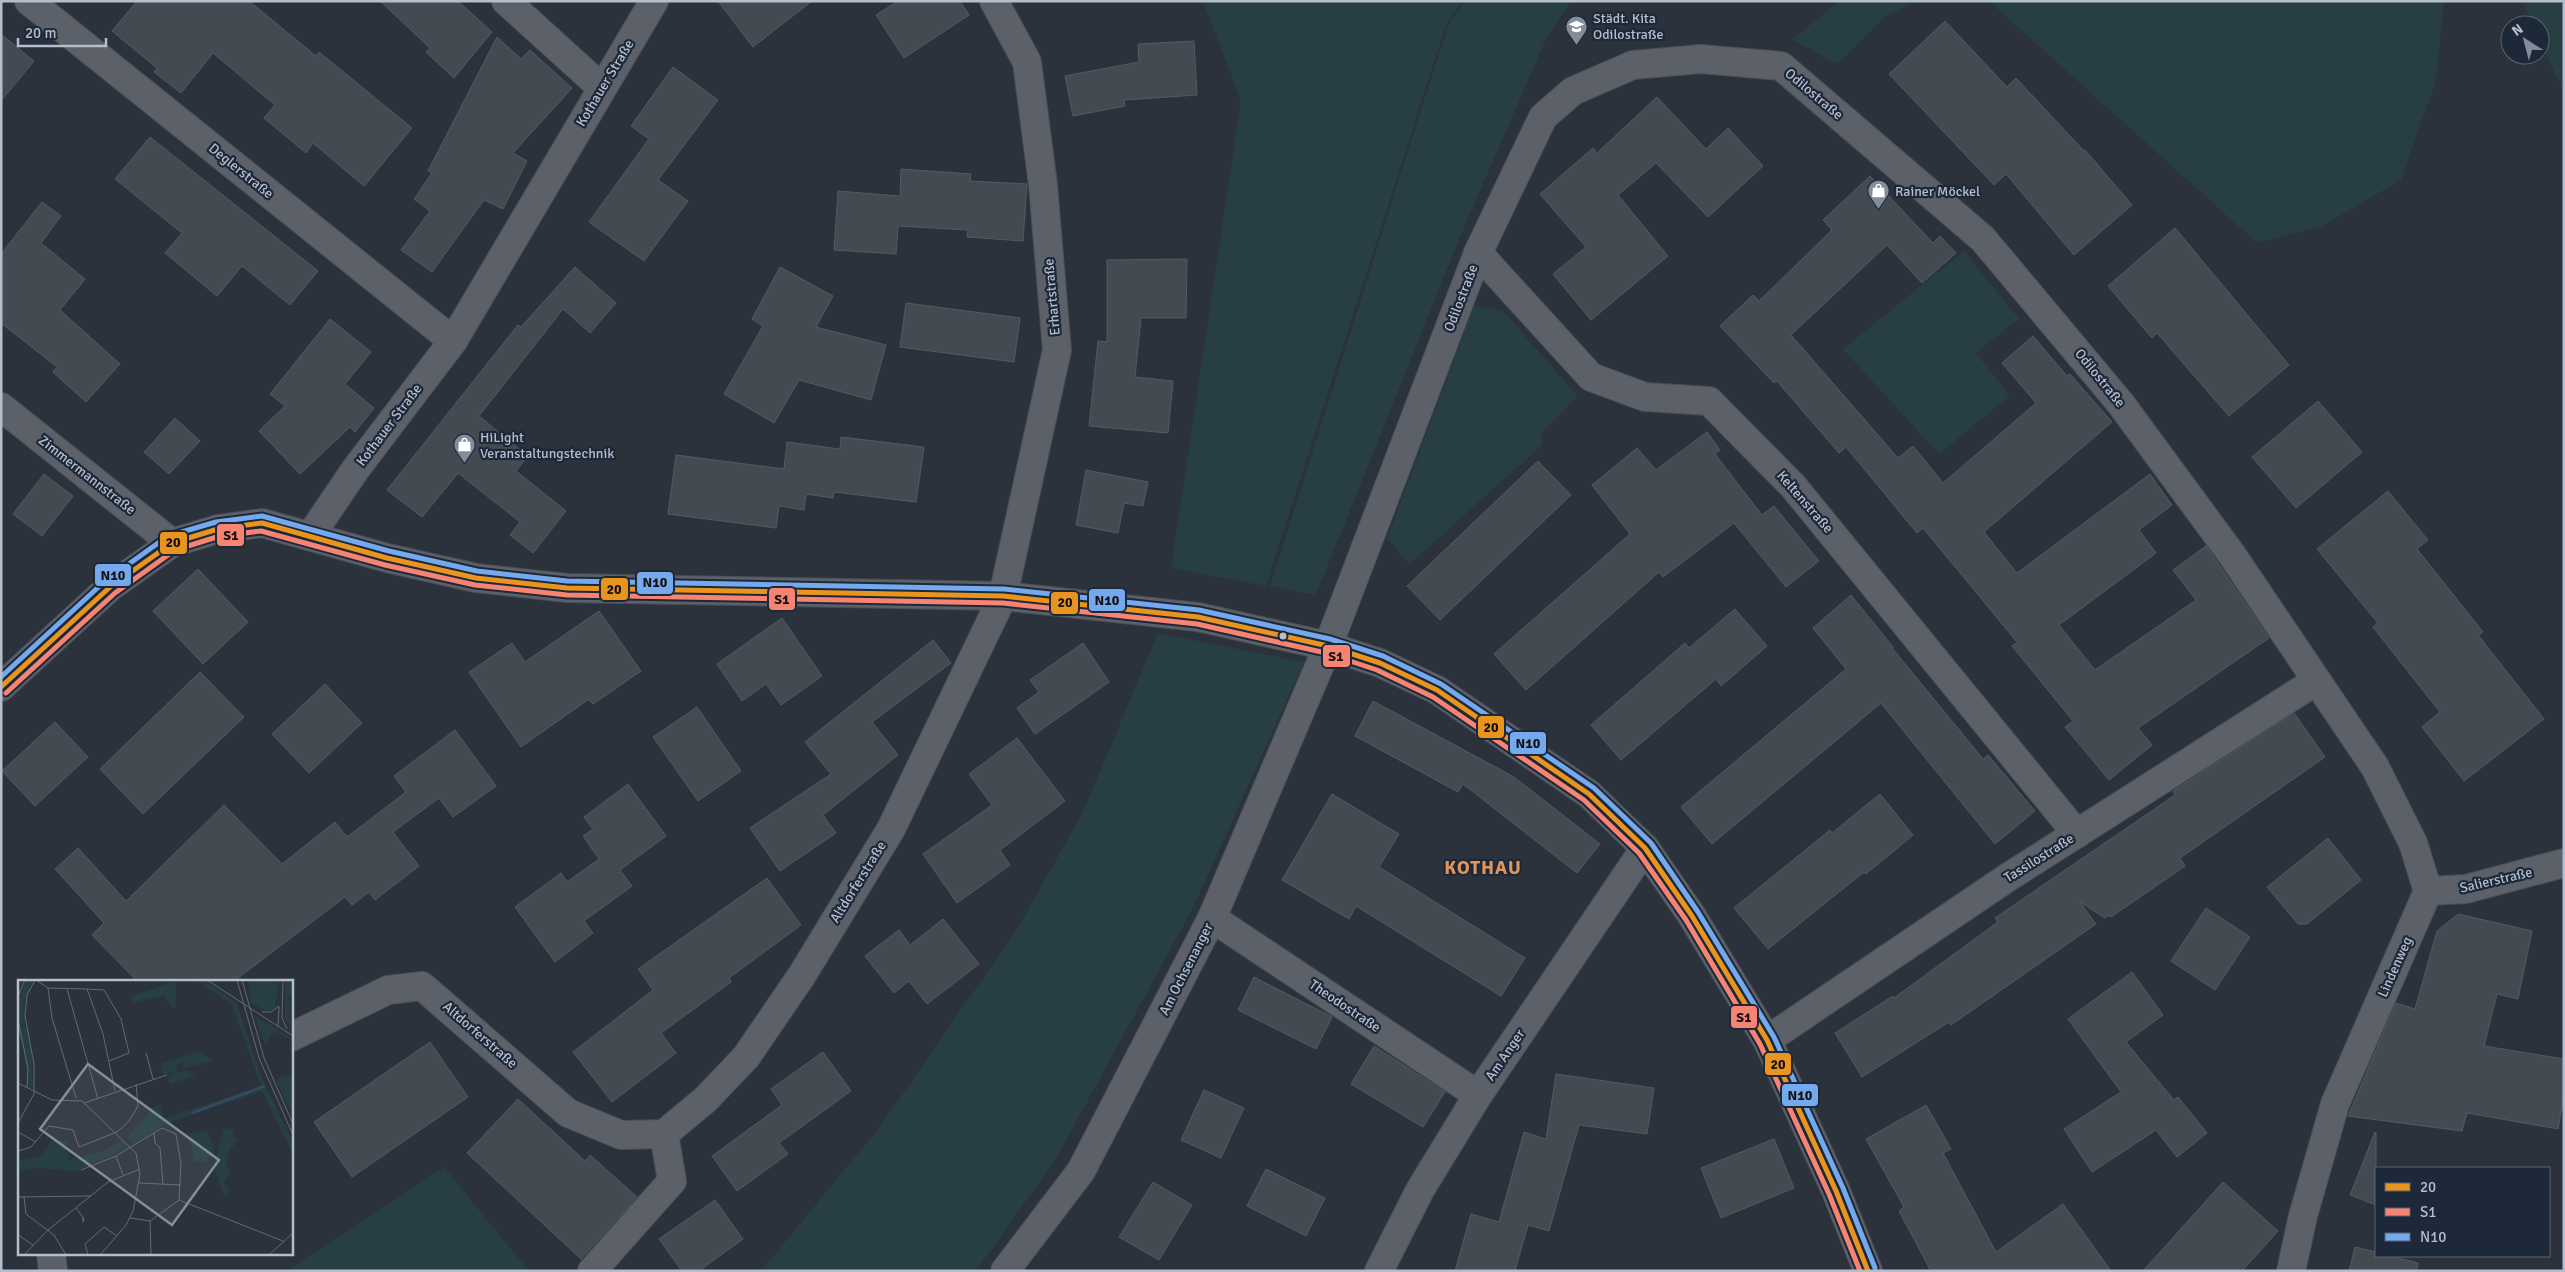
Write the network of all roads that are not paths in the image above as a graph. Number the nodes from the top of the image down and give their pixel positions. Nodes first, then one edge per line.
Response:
1 (29, 1) edge
2 (506, 1) edge
3 (654, 1) edge
4 (994, 1) edge
5 (602, 88) junction
6 (1478, 253) junction
7 (453, 341) junction
8 (1, 407) edge
9 (311, 535) junction
10 (172, 543) junction
11 (1003, 596) junction
12 (1328, 646) junction
13 (2316, 681) junction
14 (1, 686) edge
15 (2076, 834) junction
16 (1645, 848) junction
17 (2564, 863) edge
18 (2428, 891) junction
19 (1212, 918) junction
20 (292, 1037) edge
21 (1767, 1040) junction
22 (1478, 1095) junction
23 (664, 1134) junction
24 (51, 1254) edge
25 (53, 1271) edge
26 (592, 1271) edge
27 (1005, 1271) edge
28 (1379, 1271) edge
29 (1868, 1271) edge
30 (2291, 1271) edge

1 - 7 street, Deglerstraße
2 - 5 street
3 - 5 street, Kothauer Straße
4 - 11 street, Erhartstraße
5 - 7 street, Kothauer Straße
6 - 12 street, Odilostraße
6 - 13 street, Odilostraße
6 - 15 street, Keltenstraße
7 - 9 street, Kothauer Straße
8 - 10 street, Zimmermannstraße
9 - 10 street
9 - 11 street
10 - 14 street
11 - 12 street
11 - 23 street, Altdorferstraße
12 - 16 street
12 - 19 street, Am Ochsenanger
13 - 15 street, Tassilostraße
13 - 18 street
15 - 21 street, Tassilostraße
16 - 21 street
16 - 22 street, Am Anger
17 - 18 street, Salierstraße
18 - 30 street, Lindenweg
19 - 22 street, Theodostraße
19 - 27 street, Am Ochsenanger
20 - 23 street, Altdorferstraße
21 - 29 street
22 - 28 street, Am Anger
23 - 26 street
24 - 25 street

